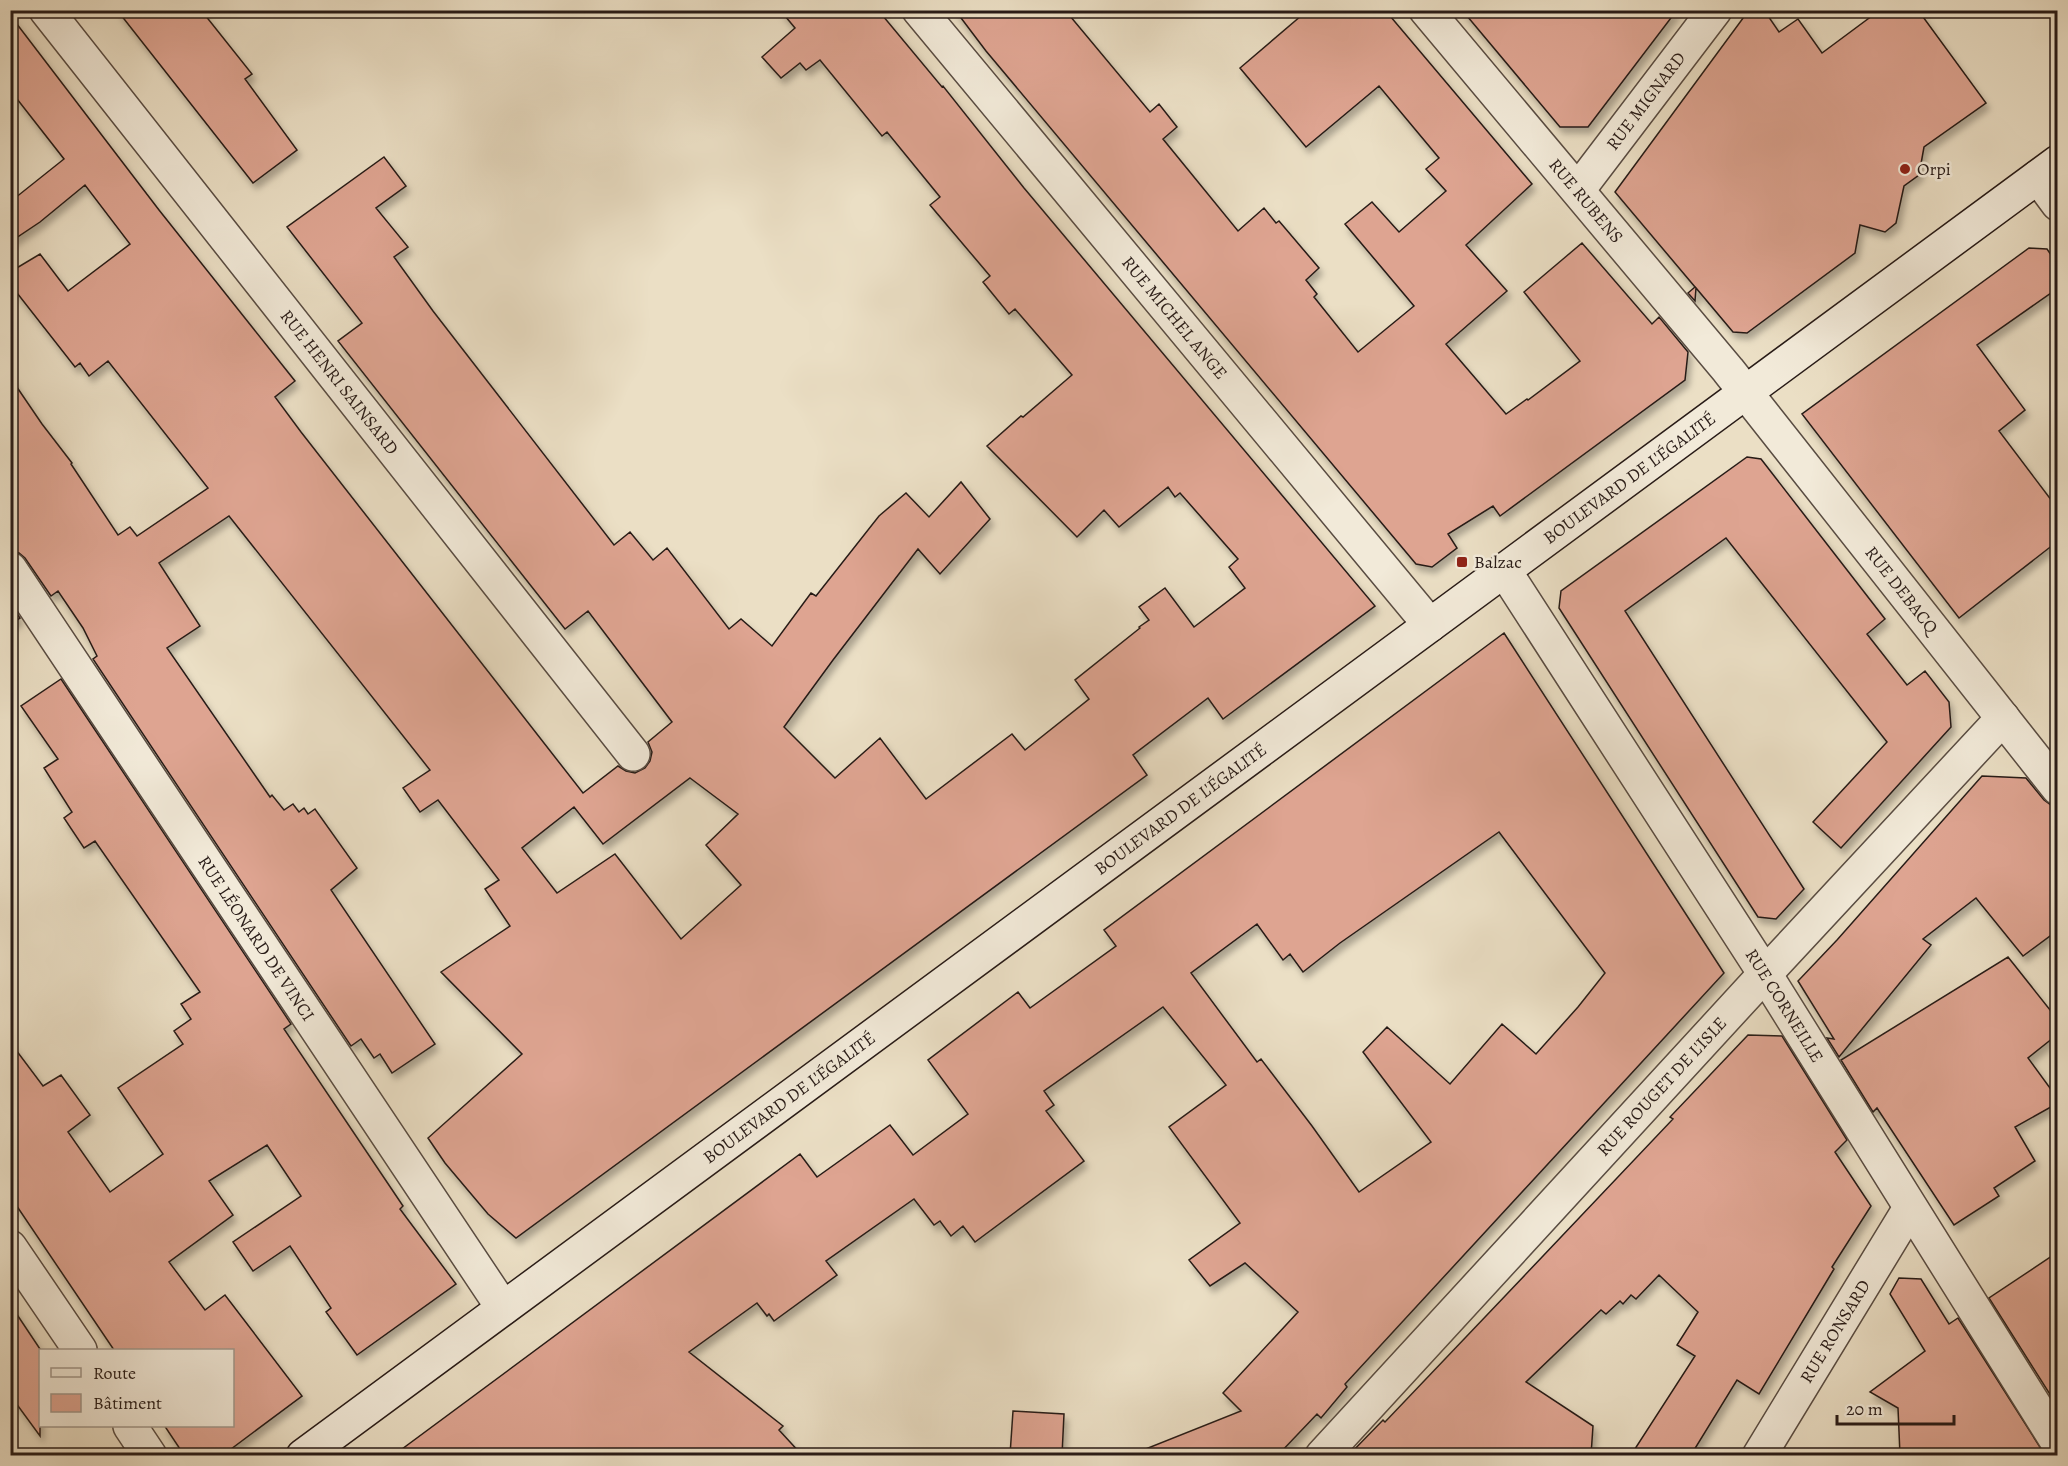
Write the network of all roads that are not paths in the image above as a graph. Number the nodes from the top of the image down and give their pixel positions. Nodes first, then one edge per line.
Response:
1 (46, 10) edge
2 (919, 10) edge
3 (1426, 10) edge
4 (1714, 10) edge
5 (2048, 169) edge
6 (1578, 190) junction
7 (2058, 204) edge
8 (1746, 392) junction
9 (10, 569) edge
10 (1504, 570) junction
11 (1430, 625) junction
12 (2003, 718) junction
13 (633, 754) dead end
14 (2058, 788) edge
15 (1764, 974) junction
16 (1910, 1208) junction
17 (10, 1247) edge
18 (503, 1308) junction
19 (79, 1349) edge
20 (131, 1427) edge
21 (2058, 1443) edge
22 (150, 1455) edge
23 (303, 1455) edge
24 (1322, 1455) edge
25 (1759, 1455) edge

1 - 13 street, RUE HENRI SAINSARD
2 - 11 street, RUE MICHEL ANGE
3 - 6 street, RUE RUBENS
4 - 6 street, RUE MIGNARD
5 - 7 street
5 - 8 street, BOULEVARD DE L'ÉGALITÉ
6 - 8 street, RUE RUBENS
8 - 10 street, BOULEVARD DE L'ÉGALITÉ
8 - 12 street, RUE DEBACQ
9 - 18 street, RUE LÉONARD DE VINCI
10 - 11 street, BOULEVARD DE L'ÉGALITÉ
10 - 15 street, RUE CORNEILLE
11 - 18 street, BOULEVARD DE L'ÉGALITÉ
12 - 14 street, RUE DEBACQ
12 - 15 street, RUE ROUGET DE L'ISLE
15 - 16 street, RUE CORNEILLE
15 - 24 street, RUE ROUGET DE L'ISLE
16 - 21 street, RUE CORNEILLE
16 - 25 street, RUE RONSARD
17 - 19 street
18 - 23 street, BOULEVARD DE L'ÉGALITÉ
20 - 22 street

